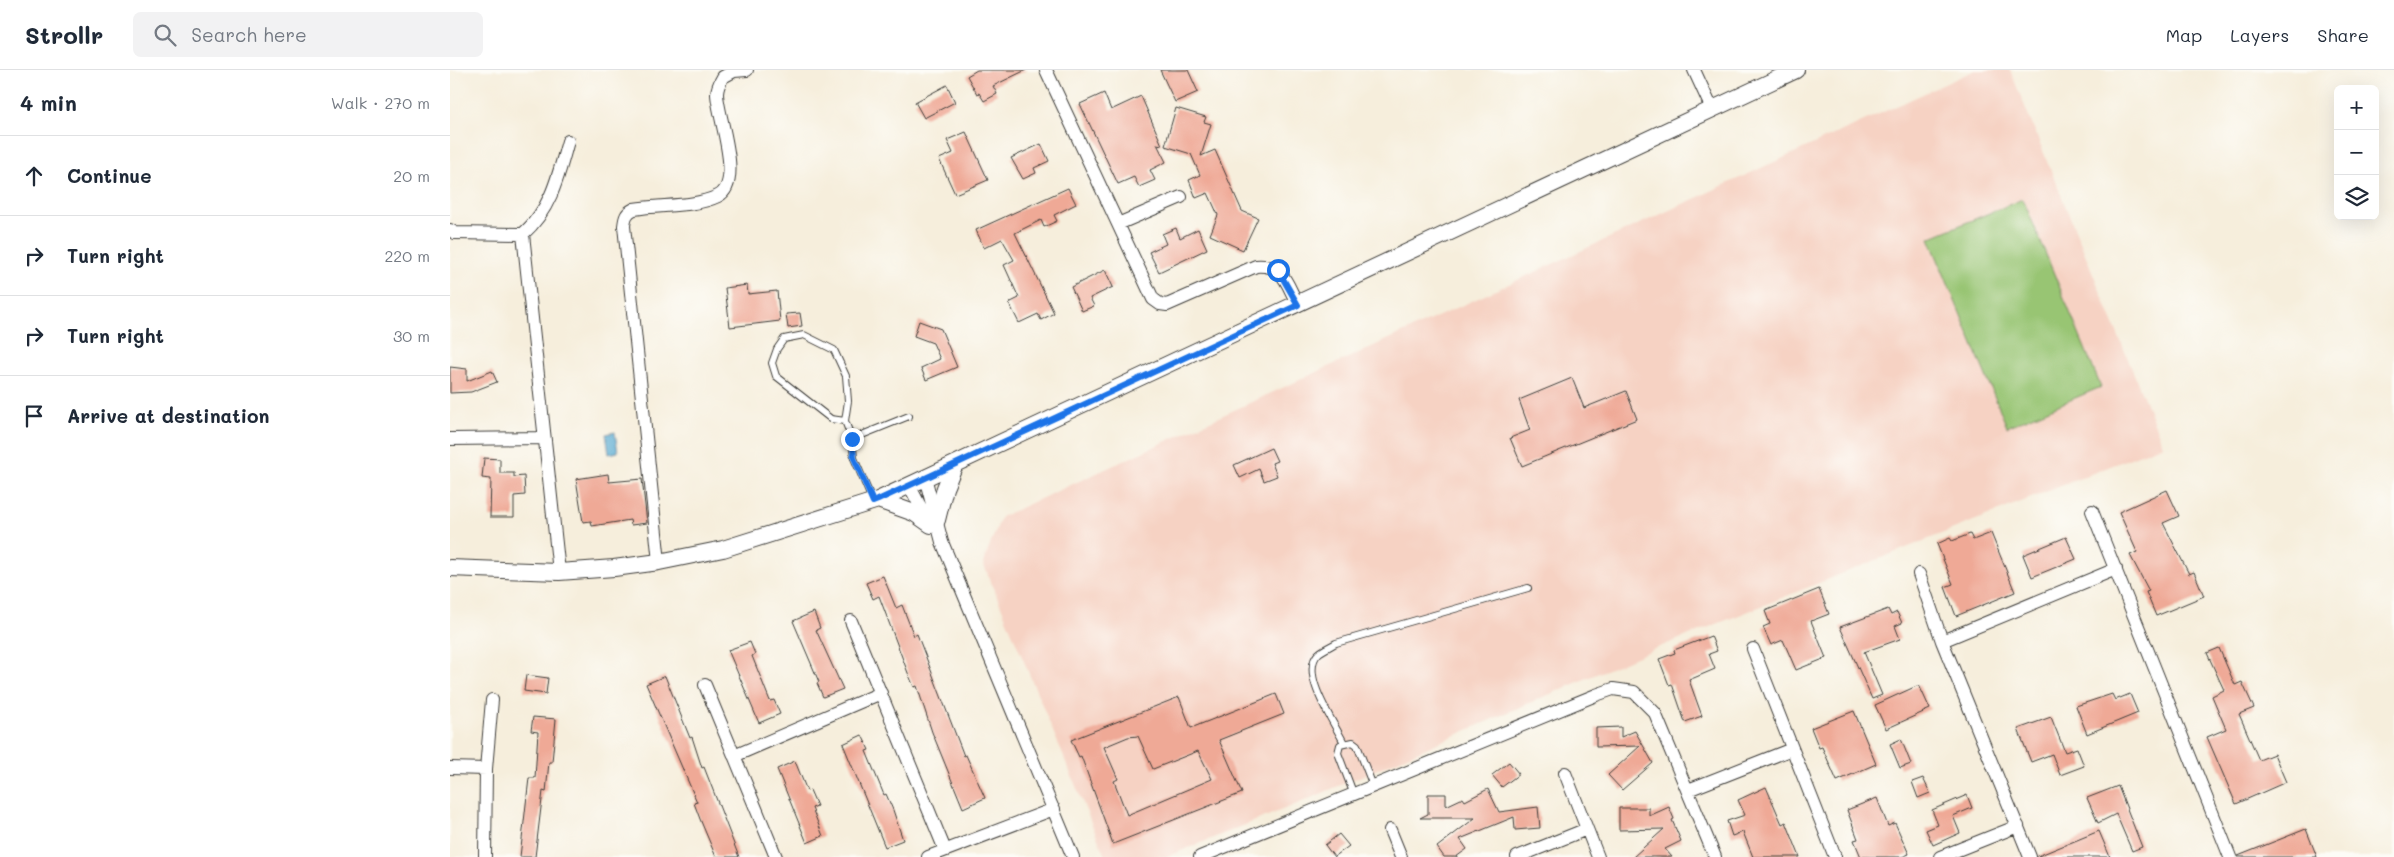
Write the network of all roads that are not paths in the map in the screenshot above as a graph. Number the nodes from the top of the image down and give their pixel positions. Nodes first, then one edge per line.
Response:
1 (747, 70) edge
2 (1046, 70) edge
3 (1694, 70) edge
4 (1796, 70) edge
5 (1712, 109) junction
6 (568, 141) dead end
7 (1181, 197) dead end
8 (1118, 224) junction
9 (450, 230) edge
10 (523, 234) junction
11 (1298, 305) junction
12 (909, 416) dead end
13 (845, 421) junction
14 (544, 438) junction
15 (450, 439) edge
16 (852, 439) junction
17 (955, 464) junction
18 (925, 477) junction
19 (909, 485) junction
20 (876, 501) junction
21 (2092, 511) dead end
22 (934, 522) junction
23 (659, 562) junction
24 (450, 568) edge
25 (2116, 569) junction
26 (559, 572) junction
27 (1919, 574) dead end
28 (1528, 588) dead end
29 (851, 622) dead end
30 (1942, 641) junction
31 (1753, 649) dead end
32 (705, 685) dead end
33 (881, 694) junction
34 (492, 700) dead end
35 (1344, 743) junction
36 (1792, 749) junction
37 (734, 756) junction
38 (450, 768) edge
39 (486, 769) junction
40 (1565, 773) dead end
41 (1373, 786) junction
42 (1688, 790) junction
43 (1354, 794) junction
44 (1054, 810) junction
45 (2018, 826) junction
46 (1587, 829) junction
47 (1390, 830) dead end
48 (945, 850) junction
49 (485, 857) edge
50 (776, 857) edge
51 (928, 857) edge
52 (1072, 857) edge
53 (1200, 857) edge
54 (1401, 857) edge
55 (1517, 857) edge
56 (1598, 857) edge
57 (1715, 857) edge
58 (1835, 857) edge
59 (1940, 857) edge
60 (2030, 857) edge
61 (2230, 857) edge

1 - 23 street
2 - 8 street
3 - 5 street
4 - 5 street
5 - 11 street
6 - 10 street
7 - 8 street
8 - 11 street
9 - 10 street
10 - 14 street
11 - 17 street
12 - 16 lane
13 - 13 lane
13 - 16 lane
14 - 15 street
14 - 26 street
16 - 20 lane
17 - 18 street
17 - 22 street
18 - 19 street
18 - 22 street
19 - 20 street
19 - 22 street
20 - 22 street
20 - 23 street
21 - 25 street
22 - 44 street
23 - 26 street
24 - 26 street
25 - 30 street
25 - 61 street
27 - 30 street
28 - 35 lane
29 - 33 street
30 - 45 street
31 - 36 street
32 - 37 street
33 - 37 street
33 - 48 street
34 - 39 street
35 - 41 lane
35 - 43 lane
36 - 42 street
36 - 58 street
37 - 50 street
38 - 39 street
39 - 49 street
40 - 46 street
41 - 42 street
41 - 43 street
42 - 57 street
43 - 53 street
44 - 48 street
44 - 52 street
45 - 59 street
45 - 60 street
46 - 55 street
46 - 56 street
47 - 54 street
48 - 51 street

